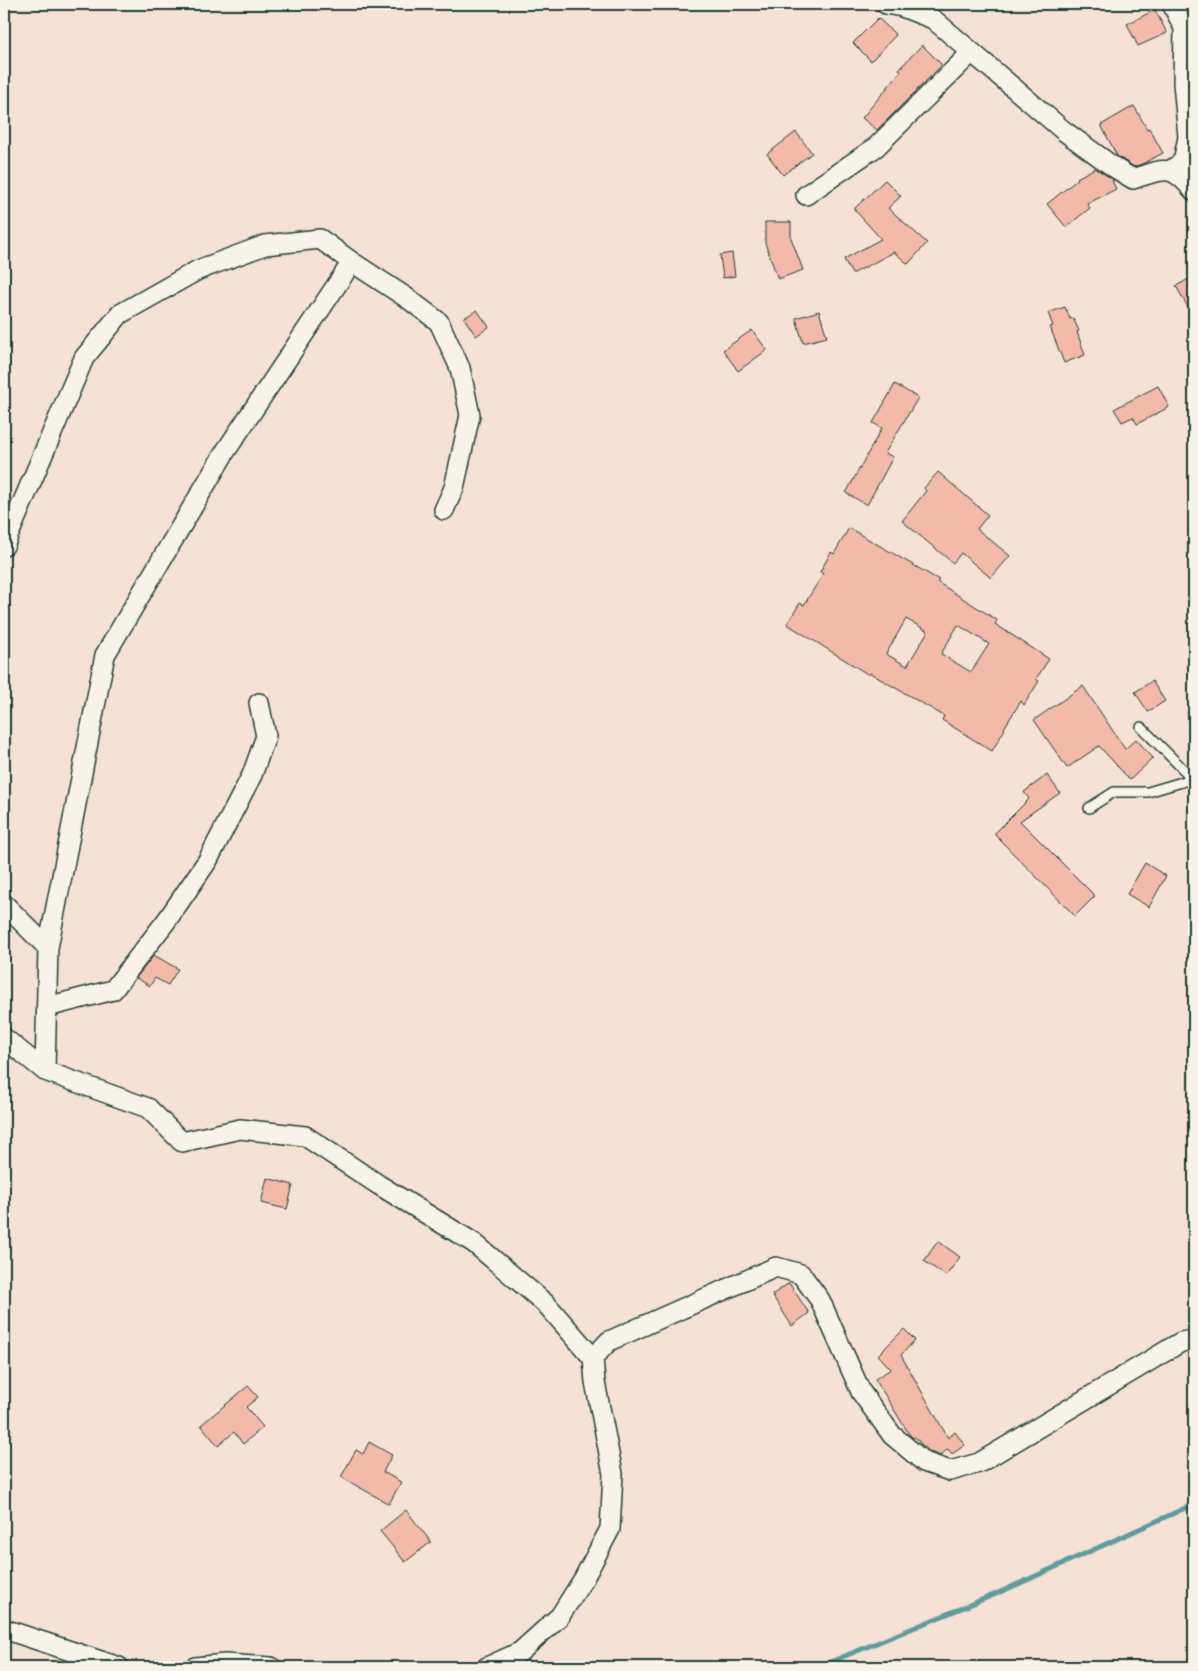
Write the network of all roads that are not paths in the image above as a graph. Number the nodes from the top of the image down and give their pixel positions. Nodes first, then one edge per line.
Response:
1 (886, 4) edge
2 (1172, 4) edge
3 (972, 53) junction
4 (1171, 170) junction
5 (1194, 191) edge
6 (806, 195) dead end
7 (352, 262) junction
8 (444, 510) dead end
9 (4, 546) edge
10 (259, 703) dead end
11 (1140, 727) dead end
12 (1193, 779) edge
13 (1088, 808) dead end
14 (4, 904) edge
15 (48, 948) junction
16 (47, 1007) junction
17 (4, 1038) edge
18 (45, 1072) junction
19 (1194, 1340) edge
20 (593, 1358) junction
21 (4, 1629) edge
22 (119, 1667) edge
23 (195, 1667) edge
24 (271, 1667) edge
25 (487, 1667) edge

1 - 3 street
2 - 4 street
3 - 4 street
3 - 6 street
4 - 5 street
7 - 8 street
7 - 9 street
7 - 15 street
10 - 16 street
11 - 12 lane
12 - 13 lane
14 - 15 street
15 - 16 street
16 - 18 street
17 - 18 street
18 - 20 street
19 - 20 street
20 - 25 street
21 - 22 street
23 - 24 street

